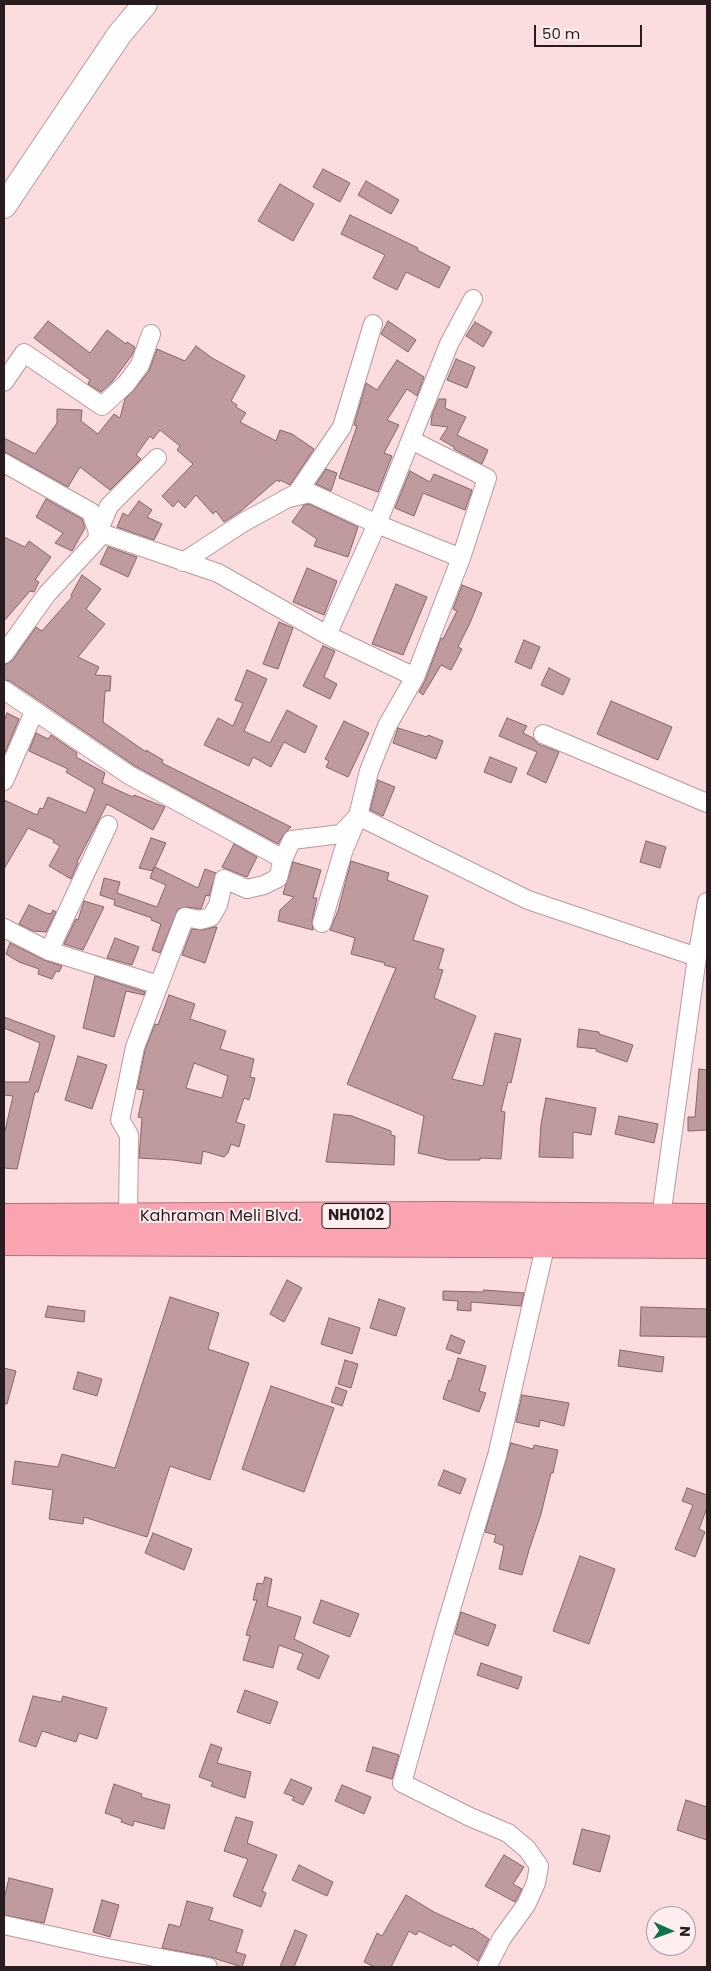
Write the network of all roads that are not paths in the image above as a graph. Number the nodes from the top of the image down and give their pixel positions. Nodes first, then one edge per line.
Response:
1 (145, 4) edge
2 (4, 206) edge
3 (474, 299) dead end
4 (373, 324) dead end
5 (151, 334) dead end
6 (4, 382) edge
7 (411, 440) junction
8 (157, 458) dead end
9 (4, 463) edge
10 (285, 499) junction
11 (377, 524) junction
12 (98, 532) junction
13 (461, 558) junction
14 (183, 562) junction
15 (327, 635) junction
16 (4, 654) edge
17 (415, 677) junction
18 (4, 690) edge
19 (34, 712) junction
20 (543, 734) dead end
21 (4, 781) edge
22 (707, 803) edge
23 (358, 816) junction
24 (108, 825) dead end
25 (283, 859) junction
26 (707, 902) edge
27 (322, 923) dead end
28 (4, 928) edge
29 (49, 951) junction
30 (697, 957) junction
31 (159, 985) junction
32 (4, 1218) edge
33 (128, 1218) junction
34 (661, 1218) junction
35 (707, 1218) edge
36 (4, 1241) edge
37 (546, 1243) junction
38 (707, 1244) edge
39 (4, 1925) edge
40 (208, 1967) edge
41 (487, 1967) edge

1 - 2 street
3 - 7 street
4 - 10 street
5 - 6 street
7 - 11 street
7 - 13 street
8 - 12 street
9 - 12 street
10 - 11 street
10 - 14 street
11 - 13 street
11 - 15 street
12 - 14 street
12 - 16 street
13 - 17 street
14 - 15 street
15 - 17 street
17 - 23 street
18 - 19 street
19 - 21 street
19 - 25 street
20 - 22 street
23 - 25 street
23 - 27 street
23 - 30 street
24 - 29 street
25 - 31 street
26 - 30 street
28 - 29 street
29 - 31 street
30 - 34 street
31 - 33 street
32 - 33 highway, Kahraman Meli Blvd. / NH0102
33 - 34 highway, Kahraman Meli Blvd. / NH0102
34 - 35 highway, Kahraman Meli Blvd. / NH0102
36 - 37 highway, Kahraman Meli Blvd. / NH0102
37 - 38 highway, Kahraman Meli Blvd. / NH0102
37 - 41 street
39 - 40 street

